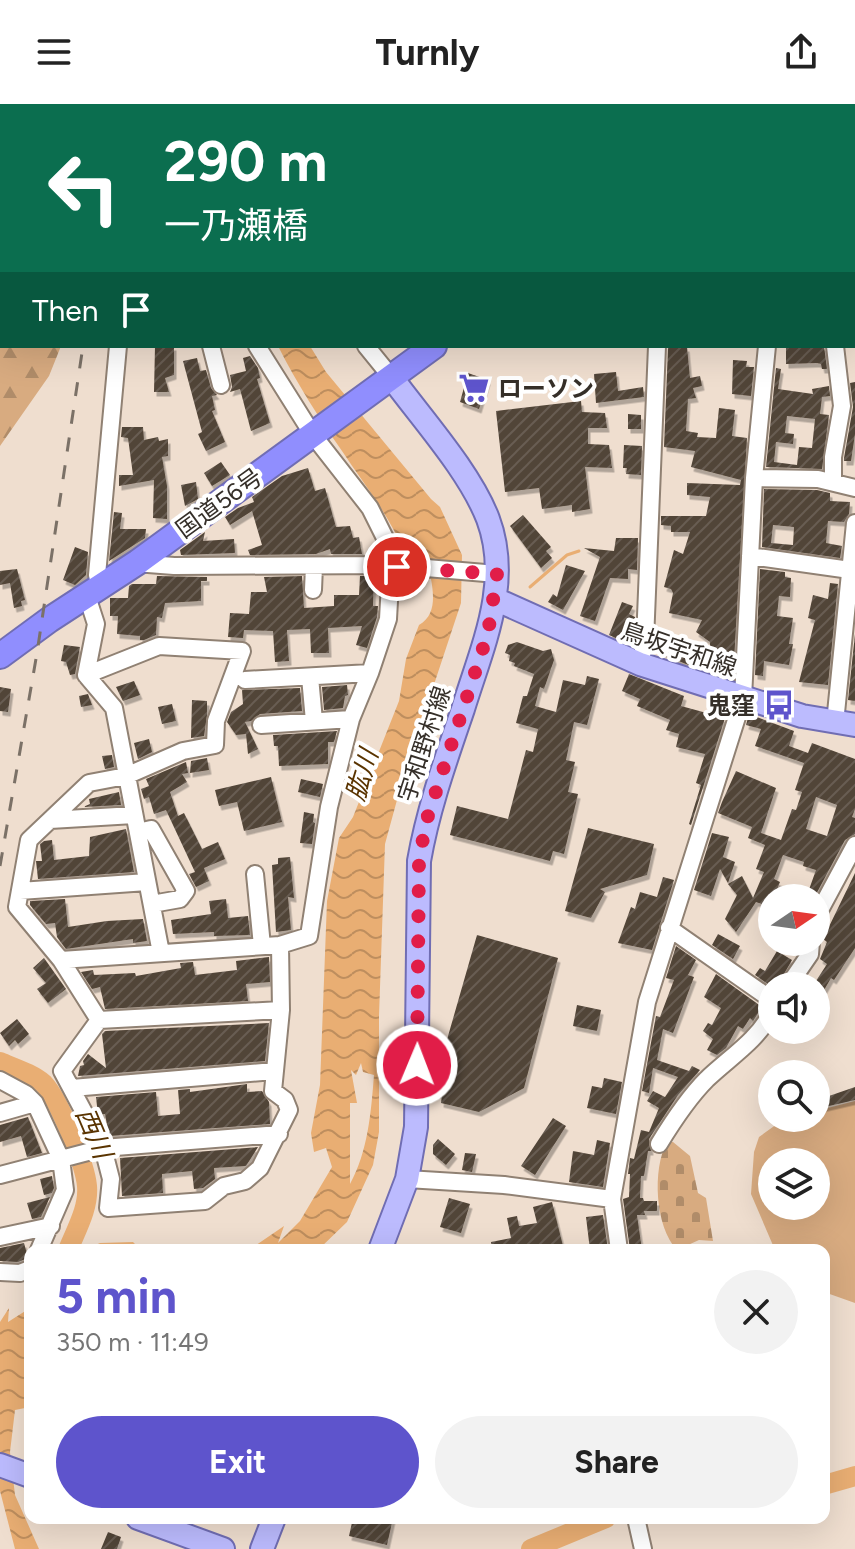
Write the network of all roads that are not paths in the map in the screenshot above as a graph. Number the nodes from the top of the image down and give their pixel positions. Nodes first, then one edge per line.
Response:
1 (118, 348) edge
2 (212, 348) edge
3 (258, 348) edge
4 (367, 348) edge
5 (431, 348) edge
6 (657, 348) edge
7 (767, 348) edge
8 (835, 348) edge
9 (383, 384) junction
10 (221, 385) dead end
11 (318, 431) junction
12 (754, 478) junction
13 (833, 481) junction
14 (855, 488) edge
15 (855, 523) edge
16 (750, 556) junction
17 (135, 563) junction
18 (314, 566) junction
19 (394, 566) junction
20 (850, 570) junction
21 (487, 573) junction
22 (313, 590) dead end
23 (94, 592) junction
24 (495, 599) junction
25 (0, 656) edge
26 (640, 664) junction
27 (370, 673) junction
28 (86, 675) junction
29 (310, 677) junction
30 (245, 680) dead end
31 (743, 698) junction
32 (351, 719) junction
33 (314, 721) junction
34 (845, 724) edge
35 (261, 725) dead end
36 (126, 776) junction
37 (50, 820) junction
38 (136, 823) junction
39 (855, 845) edge
40 (255, 874) dead end
41 (147, 882) junction
42 (20, 891) junction
43 (830, 891) edge
44 (152, 904) junction
45 (669, 928) junction
46 (280, 945) junction
47 (262, 946) junction
48 (161, 953) junction
49 (61, 960) junction
50 (758, 990) edge
51 (281, 1010) junction
52 (99, 1020) junction
53 (758, 1032) edge
54 (274, 1071) junction
55 (0, 1080) edge
56 (72, 1088) junction
57 (35, 1103) junction
58 (0, 1113) edge
59 (279, 1134) junction
60 (659, 1144) dead end
61 (81, 1154) junction
62 (0, 1175) edge
63 (407, 1179) junction
64 (612, 1199) junction
65 (51, 1226) junction
66 (0, 1237) edge
67 (42, 1244) edge
68 (382, 1244) edge
69 (618, 1244) edge
70 (24, 1271) edge
71 (0, 1272) edge
72 (0, 1465) edge
73 (24, 1474) edge
74 (154, 1524) edge
75 (272, 1524) edge
76 (637, 1524) edge
77 (642, 1547) edge
78 (223, 1549) edge
79 (262, 1549) edge

1 - 23 street
2 - 10 street
3 - 11 street
4 - 9 street
5 - 9 highway, 国道56号
6 - 26 street
7 - 12 street
8 - 13 street
9 - 11 highway, 国道56号
9 - 21 main road, 宇和野村線
11 - 17 highway, 国道56号
11 - 19 street
12 - 13 street
12 - 16 street
13 - 14 street
15 - 20 street
16 - 20 street
16 - 31 street
17 - 18 street
17 - 23 highway, 国道56号
18 - 19 street
18 - 22 street
19 - 21 street
19 - 27 street
20 - 34 street
21 - 24 main road, 宇和野村線
23 - 25 highway, 国道56号
23 - 28 street
24 - 26 main road, 鳥坂宇和線
24 - 63 main road, 宇和野村線
26 - 31 main road, 鳥坂宇和線
27 - 29 street
27 - 32 street
28 - 36 street
28 - 36 street
29 - 30 street
29 - 33 street
31 - 34 main road, 鳥坂宇和線
31 - 45 street
32 - 33 street
32 - 46 street
33 - 35 street
36 - 37 street
36 - 38 street
37 - 38 street
37 - 42 street
38 - 41 street
38 - 44 street
39 - 43 street
40 - 47 street
41 - 42 street
41 - 44 street
42 - 49 street
44 - 48 street
45 - 50 street
45 - 64 street
46 - 47 street
46 - 51 street
47 - 48 street
48 - 49 street
49 - 52 street
51 - 52 street
51 - 54 street
52 - 56 street
53 - 60 street
54 - 56 street
54 - 59 street
55 - 57 street
56 - 61 street
57 - 58 street
57 - 61 street
59 - 61 street
59 - 61 street
61 - 62 street
61 - 65 street
63 - 64 street
63 - 68 main road, 宇和野村線
64 - 69 street
65 - 66 street
65 - 67 street
70 - 71 street
72 - 73 main road
74 - 78 main road
75 - 79 main road
76 - 77 street

